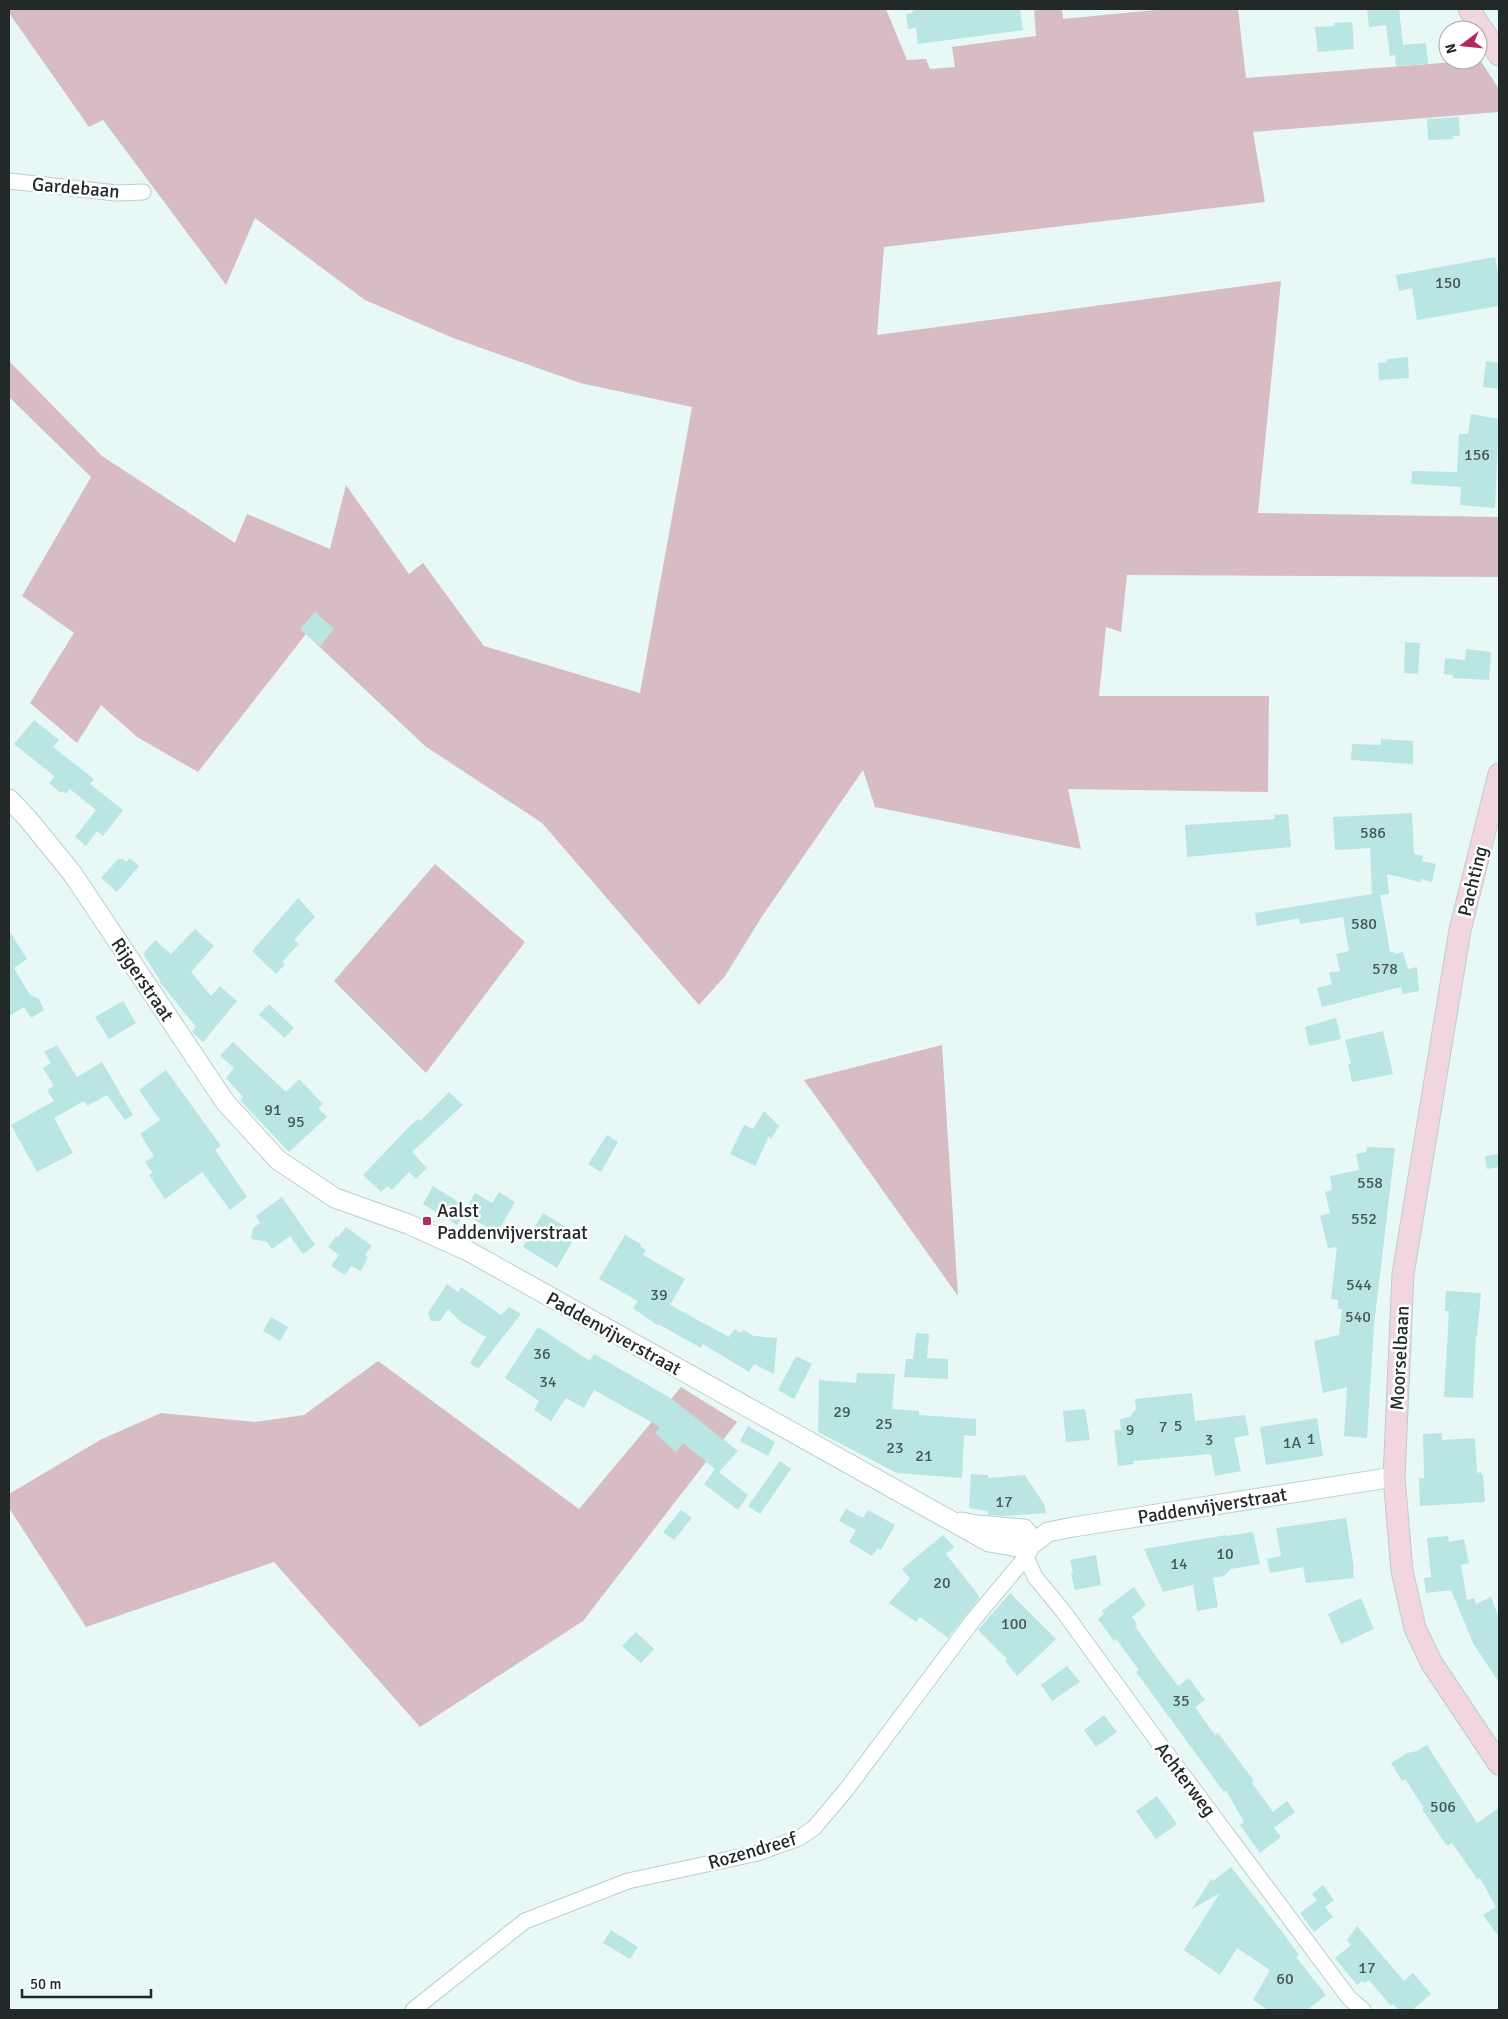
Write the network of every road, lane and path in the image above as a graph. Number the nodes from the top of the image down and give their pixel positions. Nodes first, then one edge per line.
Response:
1 (1470, 9) edge
2 (1499, 56) edge
3 (9, 181) edge
4 (143, 192) dead end
5 (1499, 774) edge
6 (9, 799) edge
7 (1460, 930) joint
8 (278, 1160) joint
9 (1394, 1477) junction
10 (1030, 1550) junction
11 (1499, 1764) edge
12 (413, 2010) edge
13 (1363, 2010) edge

1 - 2 main road
3 - 4 street, Gardebaan
5 - 7 main road, Pachting
6 - 8 street, Rijgerstraat
7 - 9 main road, Moorselbaan
8 - 10 street, Paddenvijverstraat
9 - 10 street, Paddenvijverstraat
9 - 11 main road, Moorselbaan
10 - 12 street, Rozendreef
10 - 13 street, Achterweg

